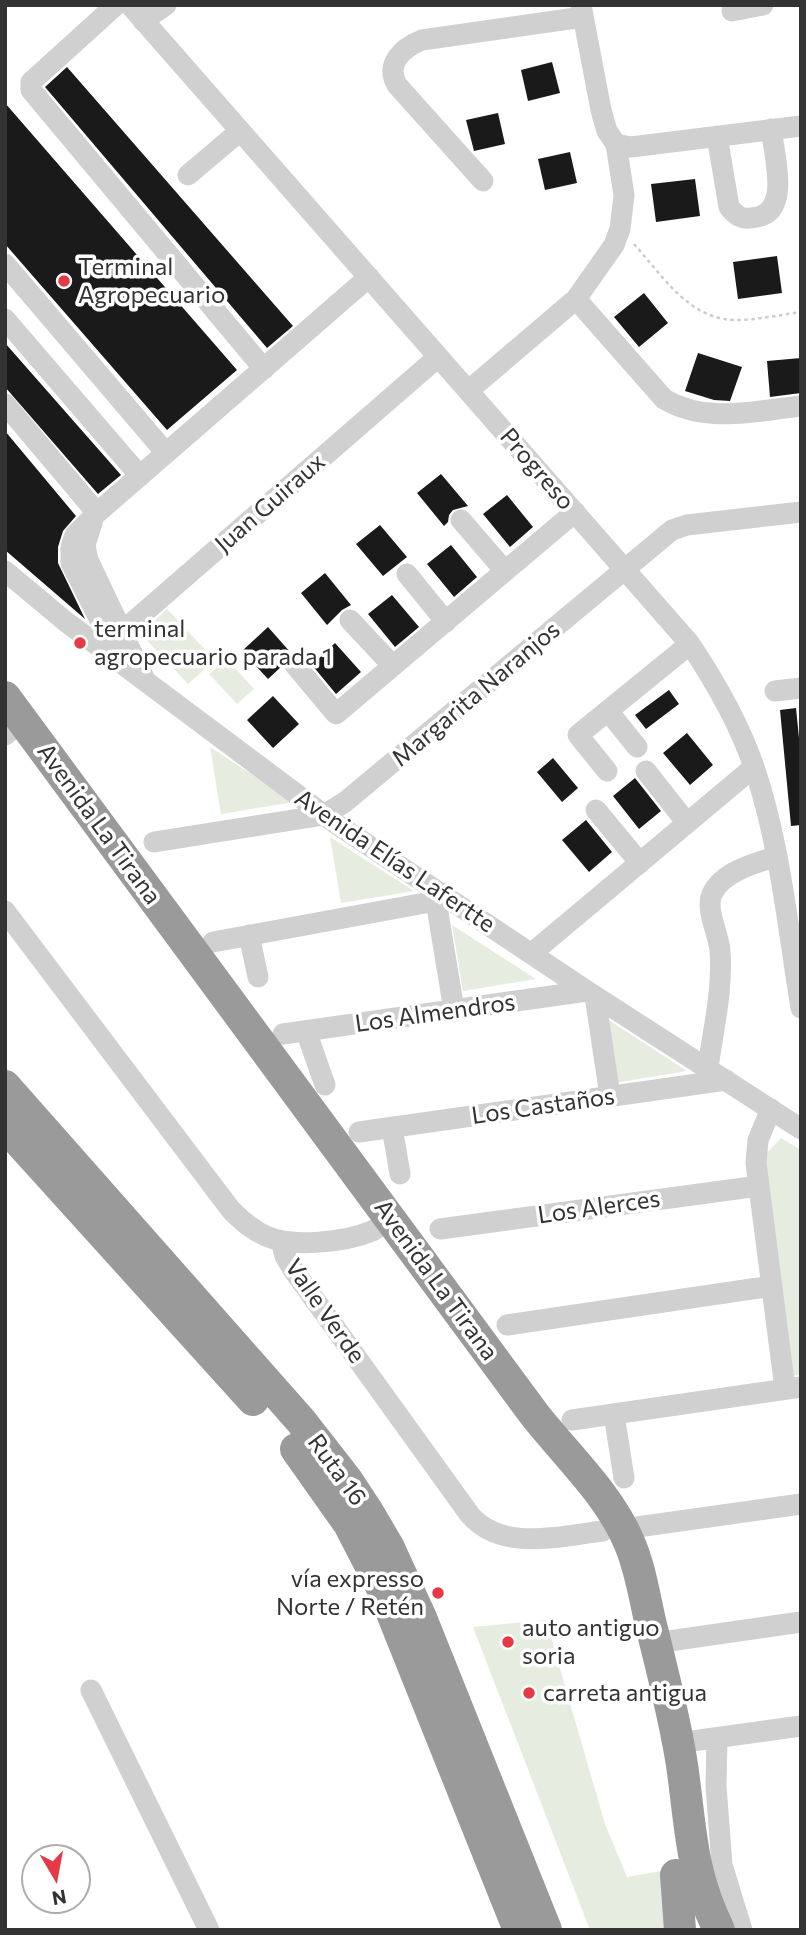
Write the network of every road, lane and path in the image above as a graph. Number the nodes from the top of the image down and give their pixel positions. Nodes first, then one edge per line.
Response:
1 (116, 5) edge
2 (166, 5) edge
3 (763, 5) edge
4 (582, 11) edge
5 (732, 11) dead end
6 (136, 13) edge
7 (801, 126) edge
8 (771, 129) junction
9 (240, 131) junction
10 (717, 136) junction
11 (616, 144) junction
12 (188, 175) dead end
13 (483, 181) dead end
14 (620, 229) junction
15 (5, 264) edge
16 (369, 277) junction
17 (576, 299) junction
18 (801, 312) edge
19 (5, 320) edge
20 (438, 357) junction
21 (264, 369) junction
22 (468, 391) junction
23 (5, 404) edge
24 (801, 406) edge
25 (166, 453) junction
26 (140, 476) junction
27 (575, 512) junction
28 (801, 512) edge
29 (97, 513) junction
30 (461, 520) dead end
31 (626, 570) junction
32 (5, 571) edge
33 (505, 571) junction
34 (407, 574) dead end
35 (350, 620) dead end
36 (446, 622) junction
37 (112, 641) junction
38 (690, 644) junction
39 (295, 665) dead end
40 (393, 666) junction
41 (801, 688) edge
42 (775, 691) dead end
43 (608, 711) junction
44 (9, 724) edge
45 (637, 747) dead end
46 (754, 767) junction
47 (607, 771) dead end
48 (646, 771) dead end
49 (596, 810) dead end
50 (324, 815) junction
51 (687, 823) junction
52 (154, 842) dead end
53 (775, 857) junction
54 (640, 863) junction
55 (439, 897) junction
56 (5, 911) edge
57 (795, 934) edge
58 (249, 935) junction
59 (213, 942) dead end
60 (532, 953) junction
61 (258, 977) dead end
62 (591, 993) junction
63 (801, 1008) edge
64 (454, 1010) junction
65 (306, 1031) junction
66 (283, 1034) dead end
67 (717, 1074) junction
68 (325, 1085) dead end
69 (5, 1086) edge
70 (610, 1096) junction
71 (771, 1109) junction
72 (5, 1126) edge
73 (392, 1127) junction
74 (801, 1129) edge
75 (359, 1132) dead end
76 (400, 1174) dead end
77 (759, 1186) junction
78 (381, 1224) junction
79 (440, 1228) dead end
80 (281, 1241) junction
81 (772, 1286) junction
82 (507, 1325) dead end
83 (793, 1388) edge
84 (614, 1414) junction
85 (572, 1420) dead end
86 (624, 1478) dead end
87 (801, 1504) edge
88 (613, 1530) junction
89 (801, 1622) edge
90 (655, 1643) junction
91 (92, 1690) dead end
92 (801, 1726) edge
93 (717, 1738) junction
94 (678, 1743) junction
95 (676, 1875) junction
96 (209, 1930) edge
97 (519, 1930) edge
98 (546, 1930) edge
99 (680, 1930) edge
100 (697, 1930) edge
101 (719, 1930) edge
102 (743, 1930) edge

1 - 21 street
2 - 6 street
3 - 5 street
4 - 11 street
4 - 13 street
6 - 9 street, Progreso
7 - 8 street
8 - 10 street
8 - 10 street
9 - 12 street
9 - 16 street, Progreso
10 - 11 street
11 - 14 street
14 - 17 street
14 - 18 path
15 - 25 street
16 - 20 street, Progreso
16 - 21 street
17 - 22 street
17 - 24 street
19 - 26 street
20 - 22 street, Progreso
20 - 37 street, Juan Guiraux
21 - 25 street
22 - 27 street, Progreso
23 - 29 street
25 - 26 street
26 - 29 street
27 - 31 street, Progreso
27 - 33 street
28 - 31 street, Margarita Naranjos
29 - 37 street
30 - 33 street
31 - 38 street, Progreso
31 - 50 street, Margarita Naranjos
32 - 37 street
33 - 36 street
34 - 36 street
35 - 40 street
36 - 40 street
37 - 50 street, Avenida Elías Lafertte
38 - 43 street
38 - 46 street, Progreso
39 - 40 street
41 - 42 street
43 - 45 street
43 - 47 street
44 - 78 highway, Avenida La Tirana
46 - 51 street
46 - 53 street, Progreso
48 - 51 street
49 - 54 street
50 - 52 street
50 - 55 street, Avenida Elías Lafertte
51 - 54 street
53 - 57 street, Progreso
53 - 67 street
54 - 60 street
55 - 58 street
55 - 60 street, Avenida Elías Lafertte
55 - 64 street
56 - 80 street, Valle Verde
57 - 63 street, Progreso
58 - 59 street
58 - 61 street
60 - 62 street, Avenida Elías Lafertte
62 - 64 street, Los Almendros
62 - 67 street, Avenida Elías Lafertte
62 - 70 street
64 - 65 street, Los Almendros
65 - 66 street, Los Almendros
65 - 68 street
67 - 70 street, Los Castaños
67 - 71 street, Avenida Elías Lafertte
69 - 98 highway, Ruta 16
70 - 73 street, Los Castaños
71 - 74 street, Avenida Elías Lafertte
71 - 77 street
72 - 97 highway, Ruta 16
73 - 75 street, Los Castaños
73 - 76 street
77 - 79 street, Los Alerces
77 - 81 street
78 - 80 street
78 - 88 highway, Avenida La Tirana
80 - 88 street, Valle Verde
81 - 82 street
81 - 83 street
83 - 84 street
84 - 85 street
84 - 86 street
87 - 88 street, Valle Verde
88 - 90 highway, Avenida La Tirana
88 - 95 highway, Avenida La Tirana
89 - 90 street
90 - 94 highway, Avenida La Tirana
91 - 96 street
92 - 93 street
93 - 94 street
93 - 102 street
94 - 101 highway, Avenida La Tirana
95 - 99 highway
95 - 100 highway, Avenida La Tirana

